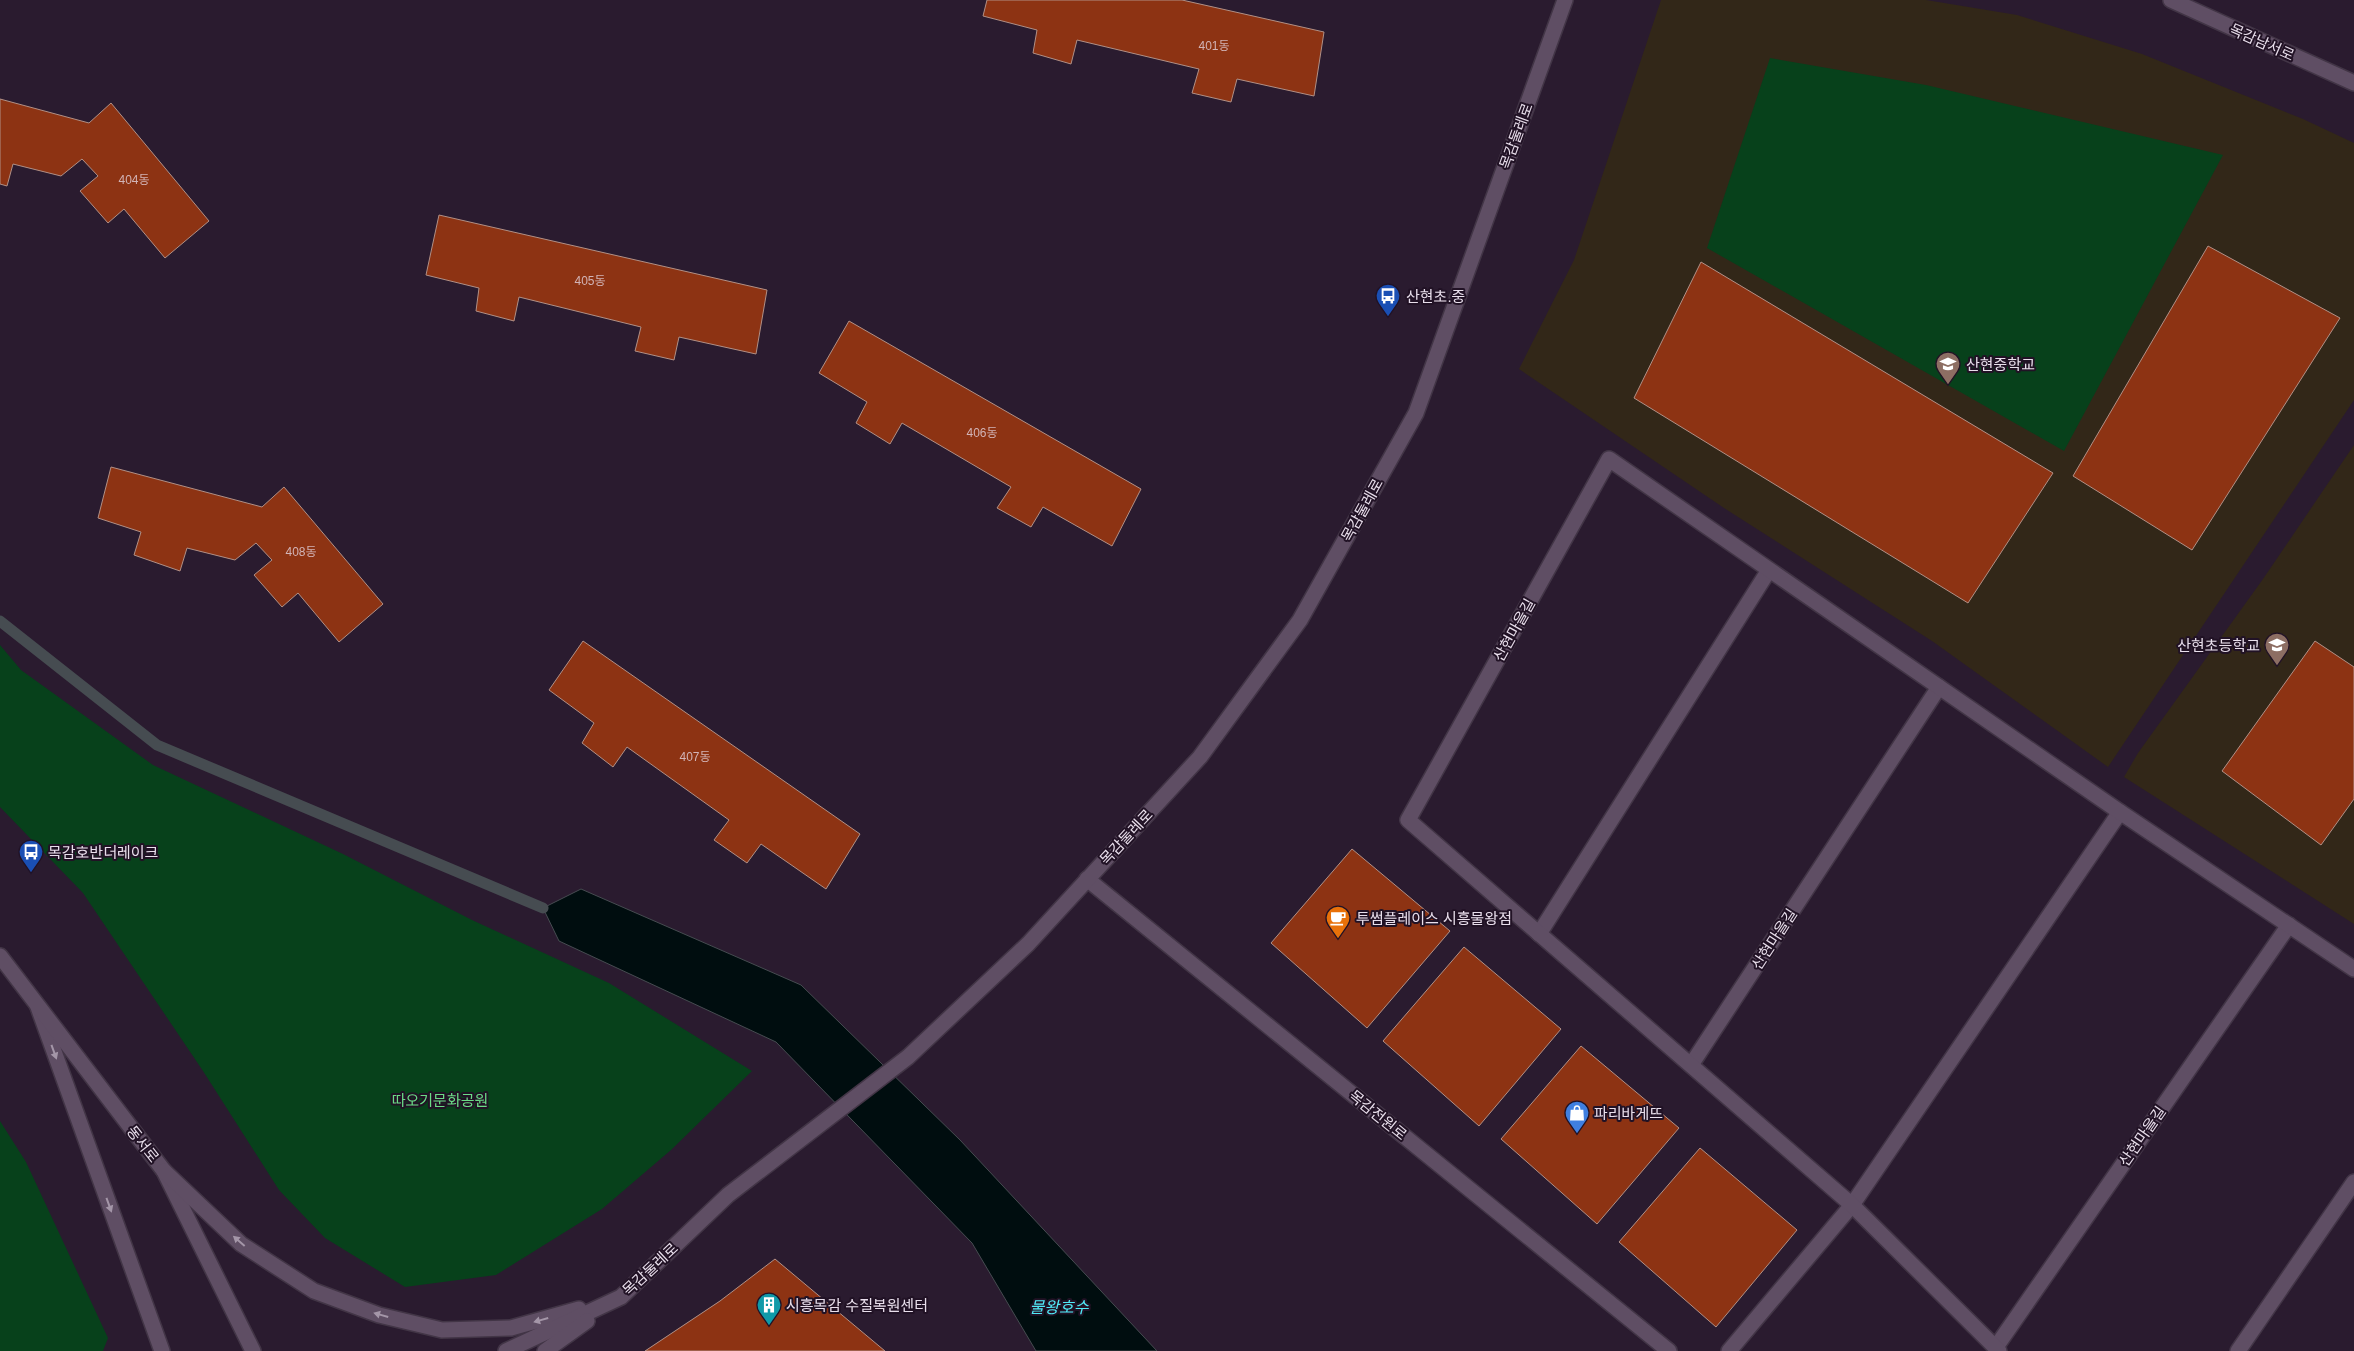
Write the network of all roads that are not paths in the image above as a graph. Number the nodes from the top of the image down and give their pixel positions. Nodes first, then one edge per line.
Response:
1 (1565, 0) edge
2 (2171, 0) edge
3 (2354, 83) edge
4 (1769, 570) junction
5 (1939, 687) junction
6 (2120, 812) junction
7 (1087, 879) junction
8 (2289, 925) junction
9 (1539, 934) junction
10 (0, 956) edge
11 (2354, 969) edge
12 (37, 1006) junction
13 (1691, 1066) junction
14 (164, 1171) junction
15 (2354, 1182) edge
16 (1852, 1205) junction
17 (621, 1297) junction
18 (1997, 1349) edge
19 (162, 1351) edge
20 (253, 1351) edge
21 (506, 1351) edge
22 (545, 1351) edge
23 (1669, 1351) edge
24 (1729, 1351) edge
25 (2238, 1351) edge

1 - 7 street, 목감둘레로
2 - 3 street, 목감남서로
4 - 5 street, 산현마을길
4 - 9 street
4 - 9 street, 산현마을길
5 - 6 street, 산현마을길
5 - 13 street, 산현마을길
6 - 8 street, 산현마을길
6 - 16 street
7 - 17 street, 목감둘레로
7 - 23 street, 목감전원로
8 - 11 street, 산현마을길
8 - 18 street, 산현마을길
9 - 13 street, 산현마을길
10 - 12 street, 동서로
12 - 14 street, 동서로
12 -> 19 street
13 - 16 street, 산현마을길
17 -> 14 street
14 - 20 street, 동서로
15 - 25 street
16 - 18 street, 산현마을길
16 - 24 street
17 - 21 street, 목감둘레로
17 - 22 street

